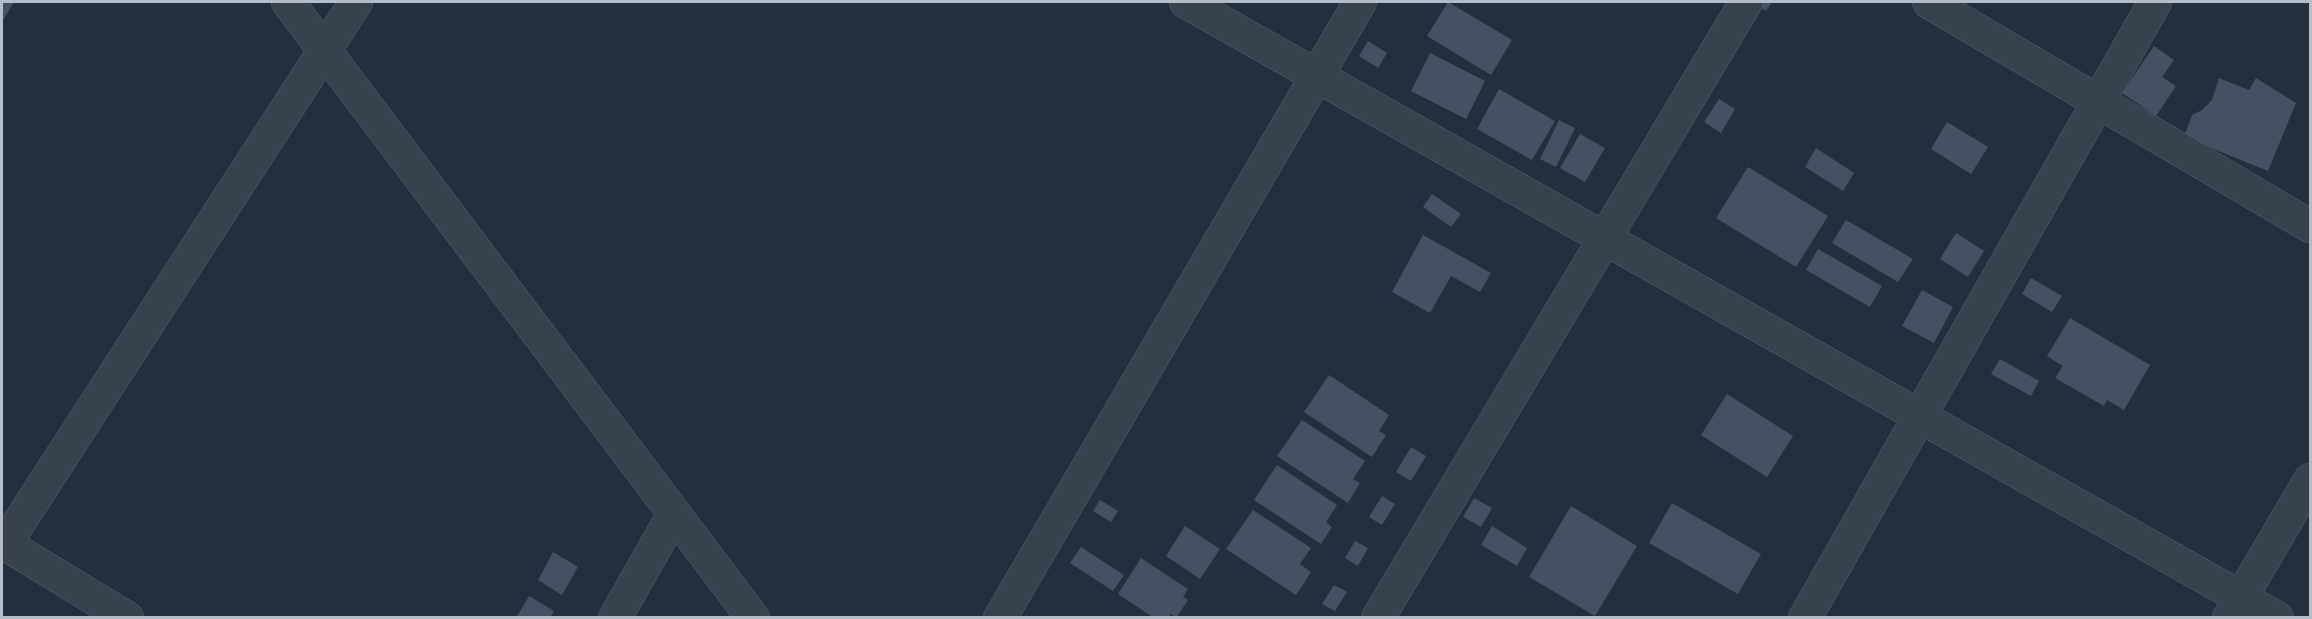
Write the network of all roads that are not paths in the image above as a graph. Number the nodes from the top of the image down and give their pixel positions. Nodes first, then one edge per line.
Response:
1 (288, 2) edge
2 (356, 2) edge
3 (1186, 2) edge
4 (1360, 2) edge
5 (1746, 2) edge
6 (1929, 2) edge
7 (2155, 2) edge
8 (325, 49) junction
9 (1316, 75) junction
10 (2098, 101) junction
11 (2310, 226) edge
12 (1605, 238) junction
13 (1919, 416) junction
14 (2310, 480) edge
15 (674, 514) junction
16 (3, 543) edge
17 (2235, 607) edge
18 (127, 618) edge
19 (615, 618) edge
20 (753, 618) edge
21 (1000, 618) edge
22 (1378, 618) edge
23 (1805, 618) edge
24 (2277, 618) edge

1 - 8 street
2 - 8 street
3 - 9 street
4 - 9 street
5 - 12 street
6 - 10 street
7 - 10 street
8 - 15 street
8 - 16 street
9 - 12 street
9 - 21 street
10 - 11 street
10 - 13 street
12 - 13 street
12 - 22 street
13 - 17 street
13 - 23 street
14 - 17 street
15 - 19 street
15 - 20 street
16 - 18 street
17 - 24 street

